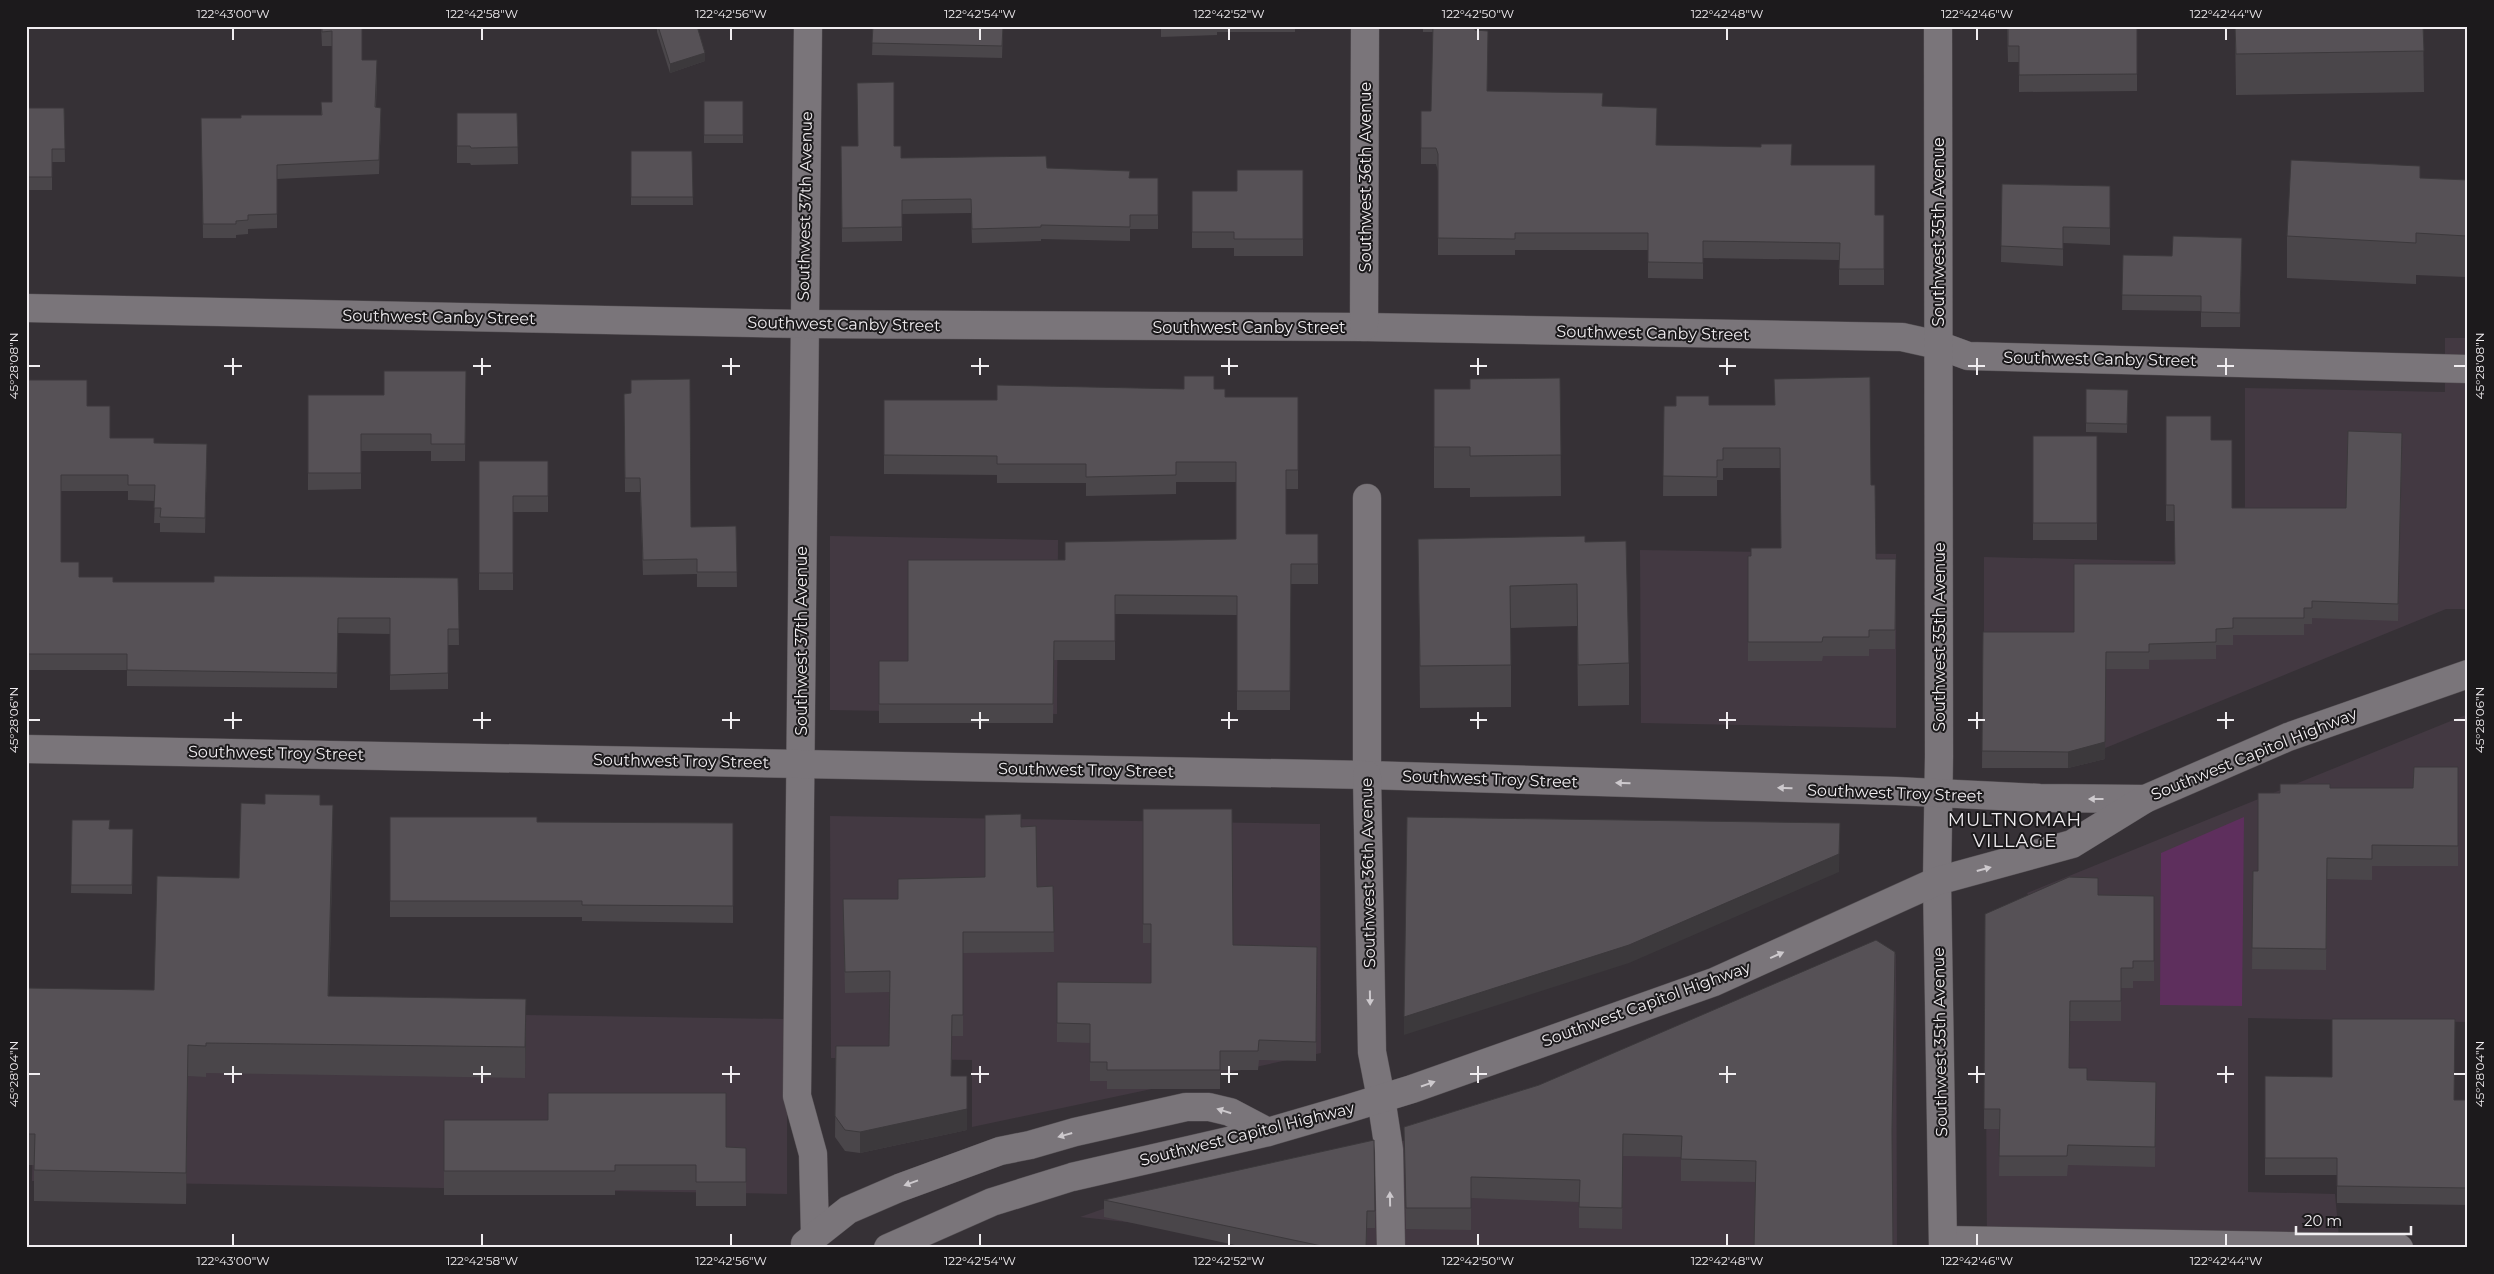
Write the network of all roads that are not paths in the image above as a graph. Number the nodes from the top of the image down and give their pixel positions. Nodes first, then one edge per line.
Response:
1 (808, 26) edge
2 (1366, 26) edge
3 (1938, 26) edge
4 (26, 308) edge
5 (804, 324) junction
6 (1364, 327) junction
7 (1938, 345) junction
8 (2468, 369) edge
9 (1367, 498) dead end
10 (2468, 674) edge
11 (26, 749) edge
12 (800, 764) junction
13 (1367, 775) junction
14 (1939, 795) junction
15 (2145, 799) junction
16 (1937, 881) junction
17 (1381, 1098) junction
18 (1268, 1132) junction
19 (808, 1241) edge
20 (1943, 1244) edge
21 (888, 1248) edge
22 (1391, 1248) edge
23 (2399, 1248) edge

1 - 5 street, Southwest 37th Avenue
2 - 6 street, Southwest 36th Avenue
3 - 7 street, Southwest 35th Avenue
4 - 5 street, Southwest Canby Street
5 - 6 street, Southwest Canby Street
5 - 12 street, Southwest 37th Avenue
6 - 7 street, Southwest Canby Street
7 - 8 street, Southwest Canby Street
7 - 14 street, Southwest 35th Avenue
9 - 13 street, Southwest 36th Avenue
10 - 15 street, Southwest Capitol Highway
11 - 12 street, Southwest Troy Street
12 - 13 street, Southwest Troy Street
12 - 19 street, Southwest 37th Avenue
14 -> 13 street, Southwest Troy Street
13 -> 17 street, Southwest 36th Avenue
15 -> 14 street, Southwest Troy Street
14 - 16 street, Southwest 35th Avenue
16 -> 15 street, Southwest Capitol Highway
17 -> 16 street, Southwest Capitol Highway
16 - 20 street, Southwest 35th Avenue
17 - 18 street, Southwest Capitol Highway
22 -> 17 street, Southwest 36th Avenue
18 -> 19 street
18 - 21 street, Southwest Capitol Highway
20 - 23 street

